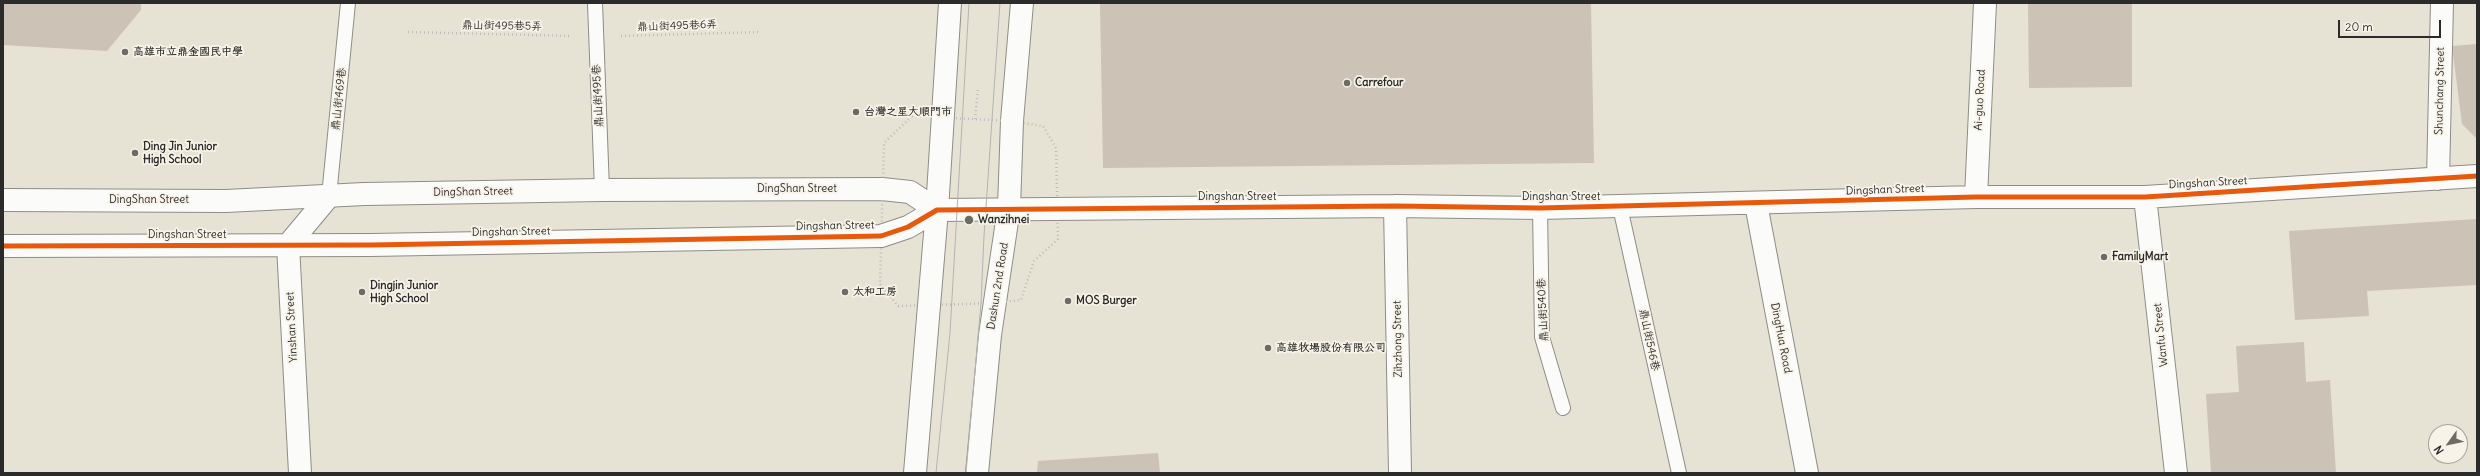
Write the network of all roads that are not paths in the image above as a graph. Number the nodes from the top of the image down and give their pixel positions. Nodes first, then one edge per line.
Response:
1 (348, 3) edge
2 (595, 3) edge
3 (950, 3) edge
4 (1022, 3) edge
5 (1985, 3) edge
6 (2442, 3) edge
7 (2477, 176) edge
8 (2438, 179) junction
9 (602, 190) junction
10 (328, 196) junction
11 (1976, 197) junction
12 (2146, 197) junction
13 (3, 200) edge
14 (1756, 204) junction
15 (1395, 206) junction
16 (1620, 207) junction
17 (1009, 208) junction
18 (1540, 208) junction
19 (937, 210) junction
20 (288, 245) junction
21 (3, 246) edge
22 (1563, 408) dead end
23 (300, 473) edge
24 (915, 473) edge
25 (977, 473) edge
26 (1400, 473) edge
27 (1679, 473) edge
28 (1807, 473) edge
29 (2176, 473) edge

1 - 10 lane, 鼎山街469巷
2 - 9 lane, 鼎山街495巷
3 - 19 street
4 - 17 street, Dashun 2nd Road
5 - 11 street, Ai-guo Road
6 - 8 street, Shunchang Street
7 - 8 street, Dingshan Street
8 - 12 street, Dingshan Street
9 - 10 street, DingShan Street
9 - 19 street, DingShan Street
10 - 13 street, DingShan Street
10 - 20 street
11 - 12 street, Dingshan Street
11 - 14 street, Dingshan Street
12 - 29 street, Wanfu Street
14 - 16 street, Dingshan Street
14 - 28 street, DingHua Road
15 - 17 street, Dingshan Street
15 - 18 street, Dingshan Street
15 - 26 street, Zihzhong Street
16 - 18 street, Dingshan Street
16 - 27 lane, 鼎山街546巷
17 - 19 street, Dingshan Street
17 - 25 street, Dashun 2nd Road
18 - 22 lane, 鼎山街540巷
19 - 20 street, Dingshan Street
19 - 24 street
20 - 21 street, Dingshan Street
20 - 23 street, Yinshan Street

